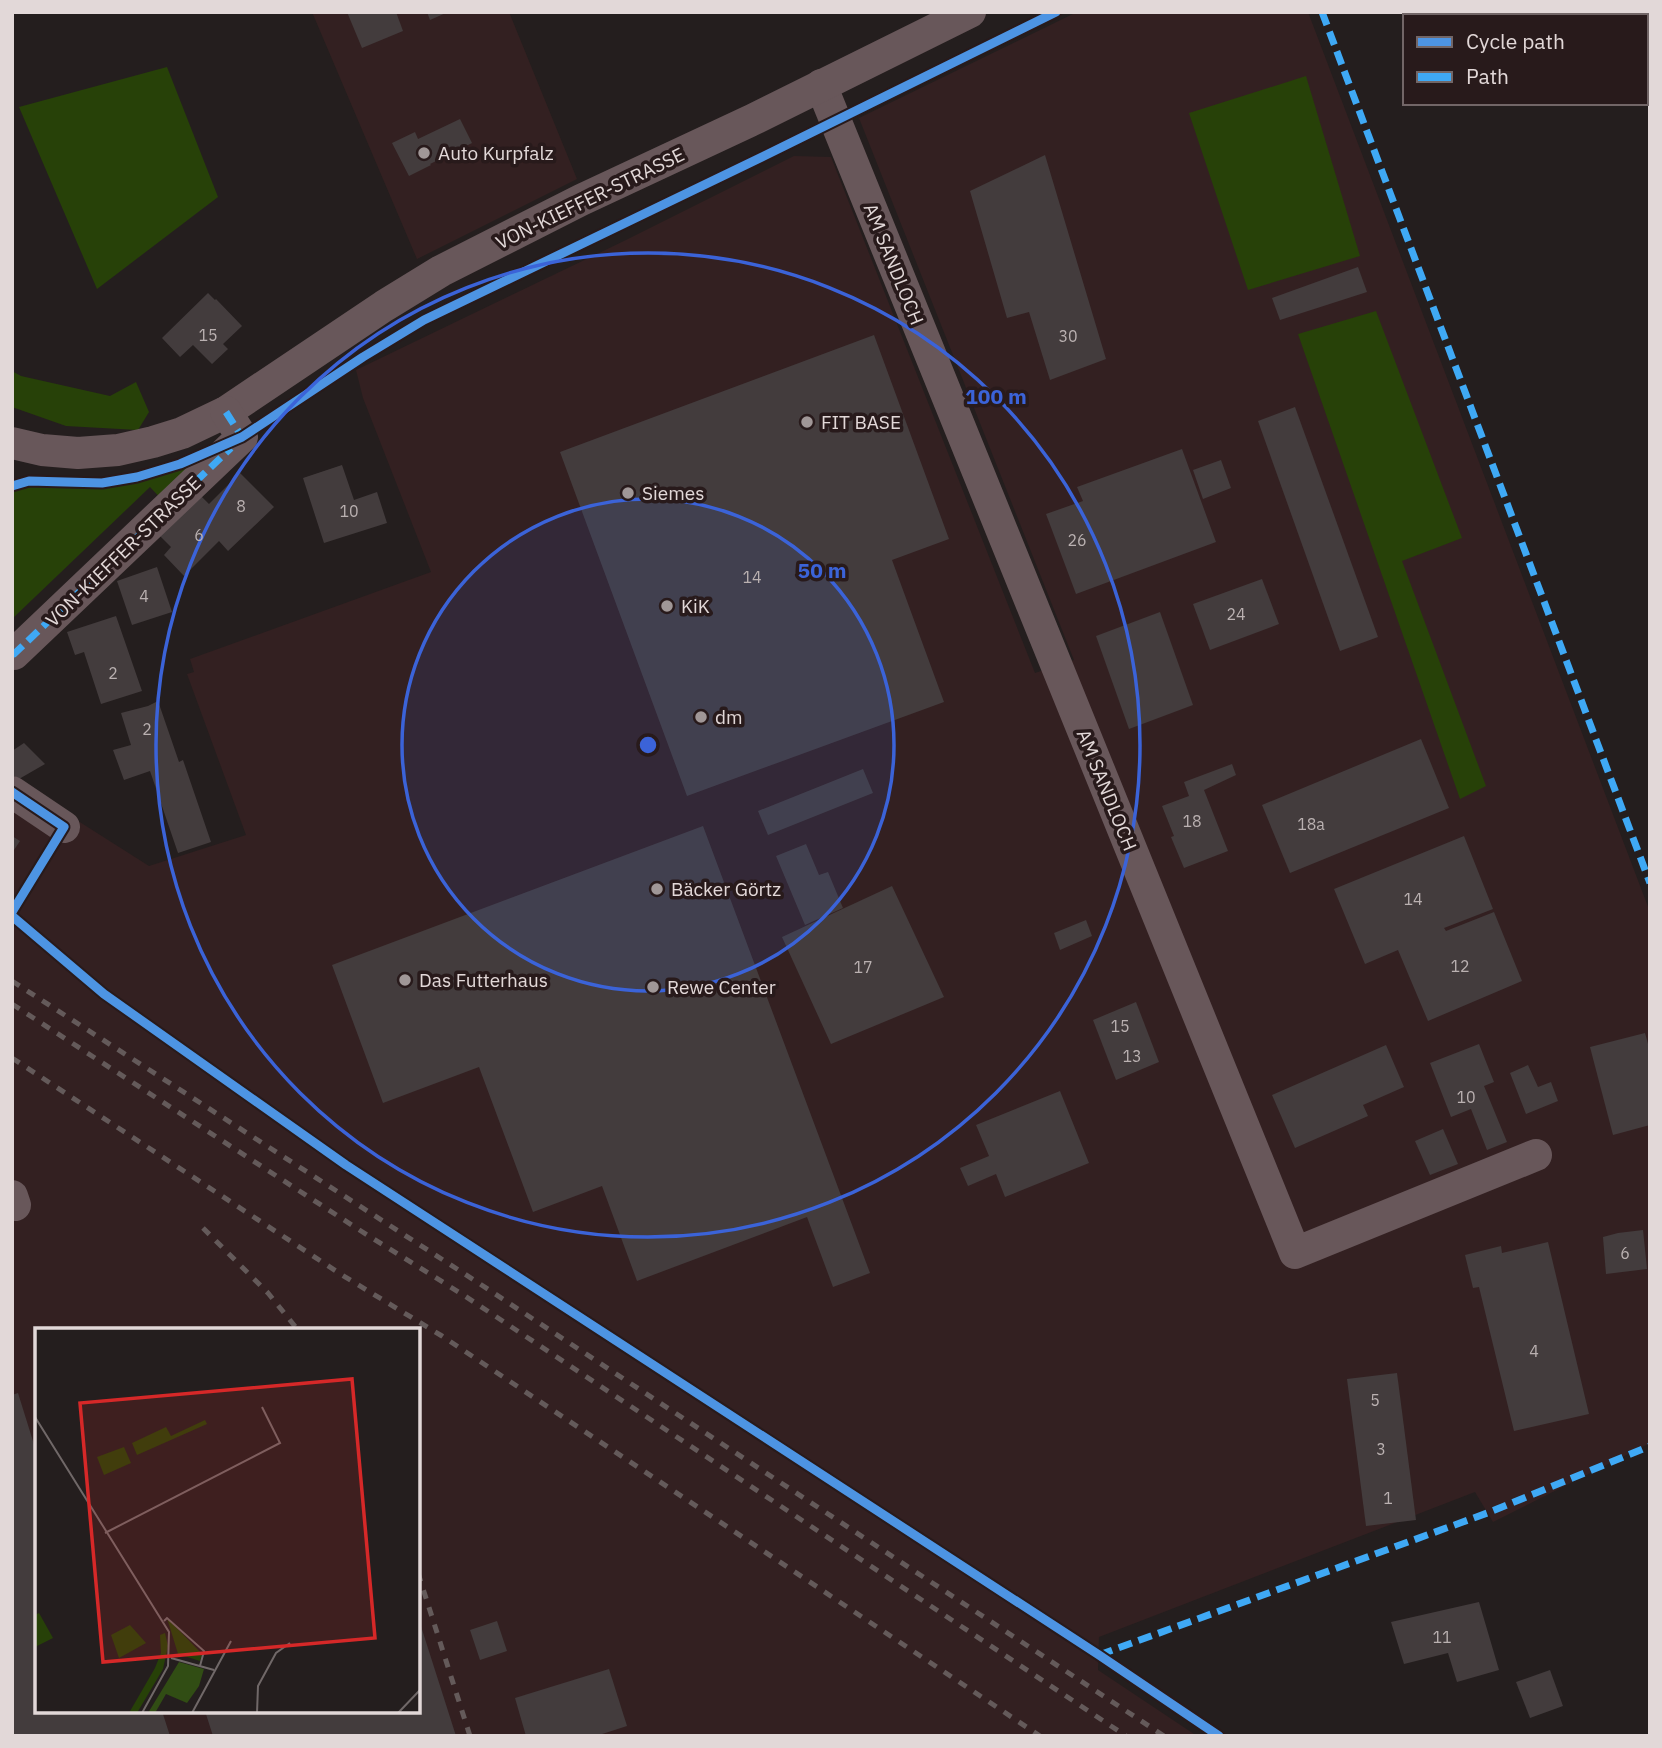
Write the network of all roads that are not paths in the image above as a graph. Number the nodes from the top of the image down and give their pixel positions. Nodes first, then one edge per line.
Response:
1 (970, 12) edge
2 (821, 85) junction
3 (226, 412) junction
4 (12, 443) edge
5 (12, 654) edge
6 (12, 792) edge
7 (64, 827) dead end
8 (1536, 1155) dead end

1 - 2 street, VON-KIEFFER-STRASSE
2 - 3 street, VON-KIEFFER-STRASSE
2 - 8 street, AM SANDLOCH
3 - 4 street, VON-KIEFFER-STRASSE
3 - 5 street, VON-KIEFFER-STRASSE
6 - 7 street

